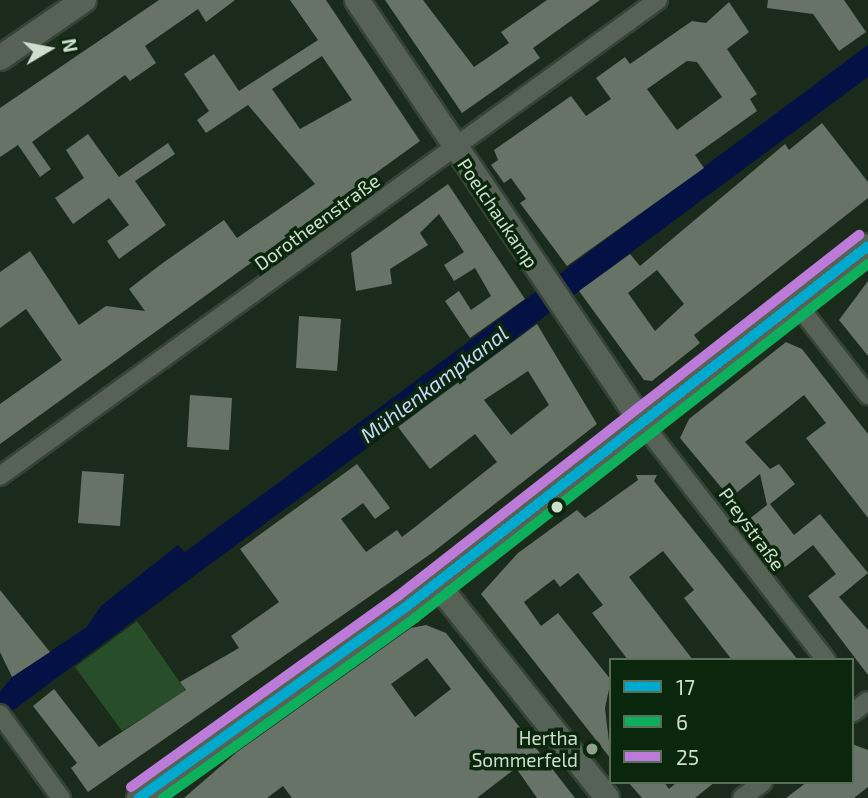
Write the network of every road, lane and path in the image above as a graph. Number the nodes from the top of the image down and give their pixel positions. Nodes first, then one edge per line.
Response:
1 (84, 0) edge
2 (357, 0) edge
3 (658, 0) edge
4 (0, 58) edge
5 (453, 147) junction
6 (868, 246) edge
7 (796, 303) junction
8 (868, 395) edge
9 (643, 424) junction
10 (0, 476) edge
11 (437, 584) junction
12 (824, 658) edge
13 (4, 719) edge
14 (760, 784) edge
15 (61, 798) edge
16 (139, 798) edge
17 (607, 798) edge
18 (742, 798) edge

1 - 4 street
2 - 5 street, Poelchaukamp
3 - 5 street, Dorotheenstraße
5 - 9 street, Poelchaukamp
5 - 10 street, Dorotheenstraße
6 - 7 street
7 - 8 street
7 - 9 street
9 - 11 street
9 - 12 street, Preystraße
11 - 16 street
11 - 17 street
13 - 15 street
14 - 18 street

